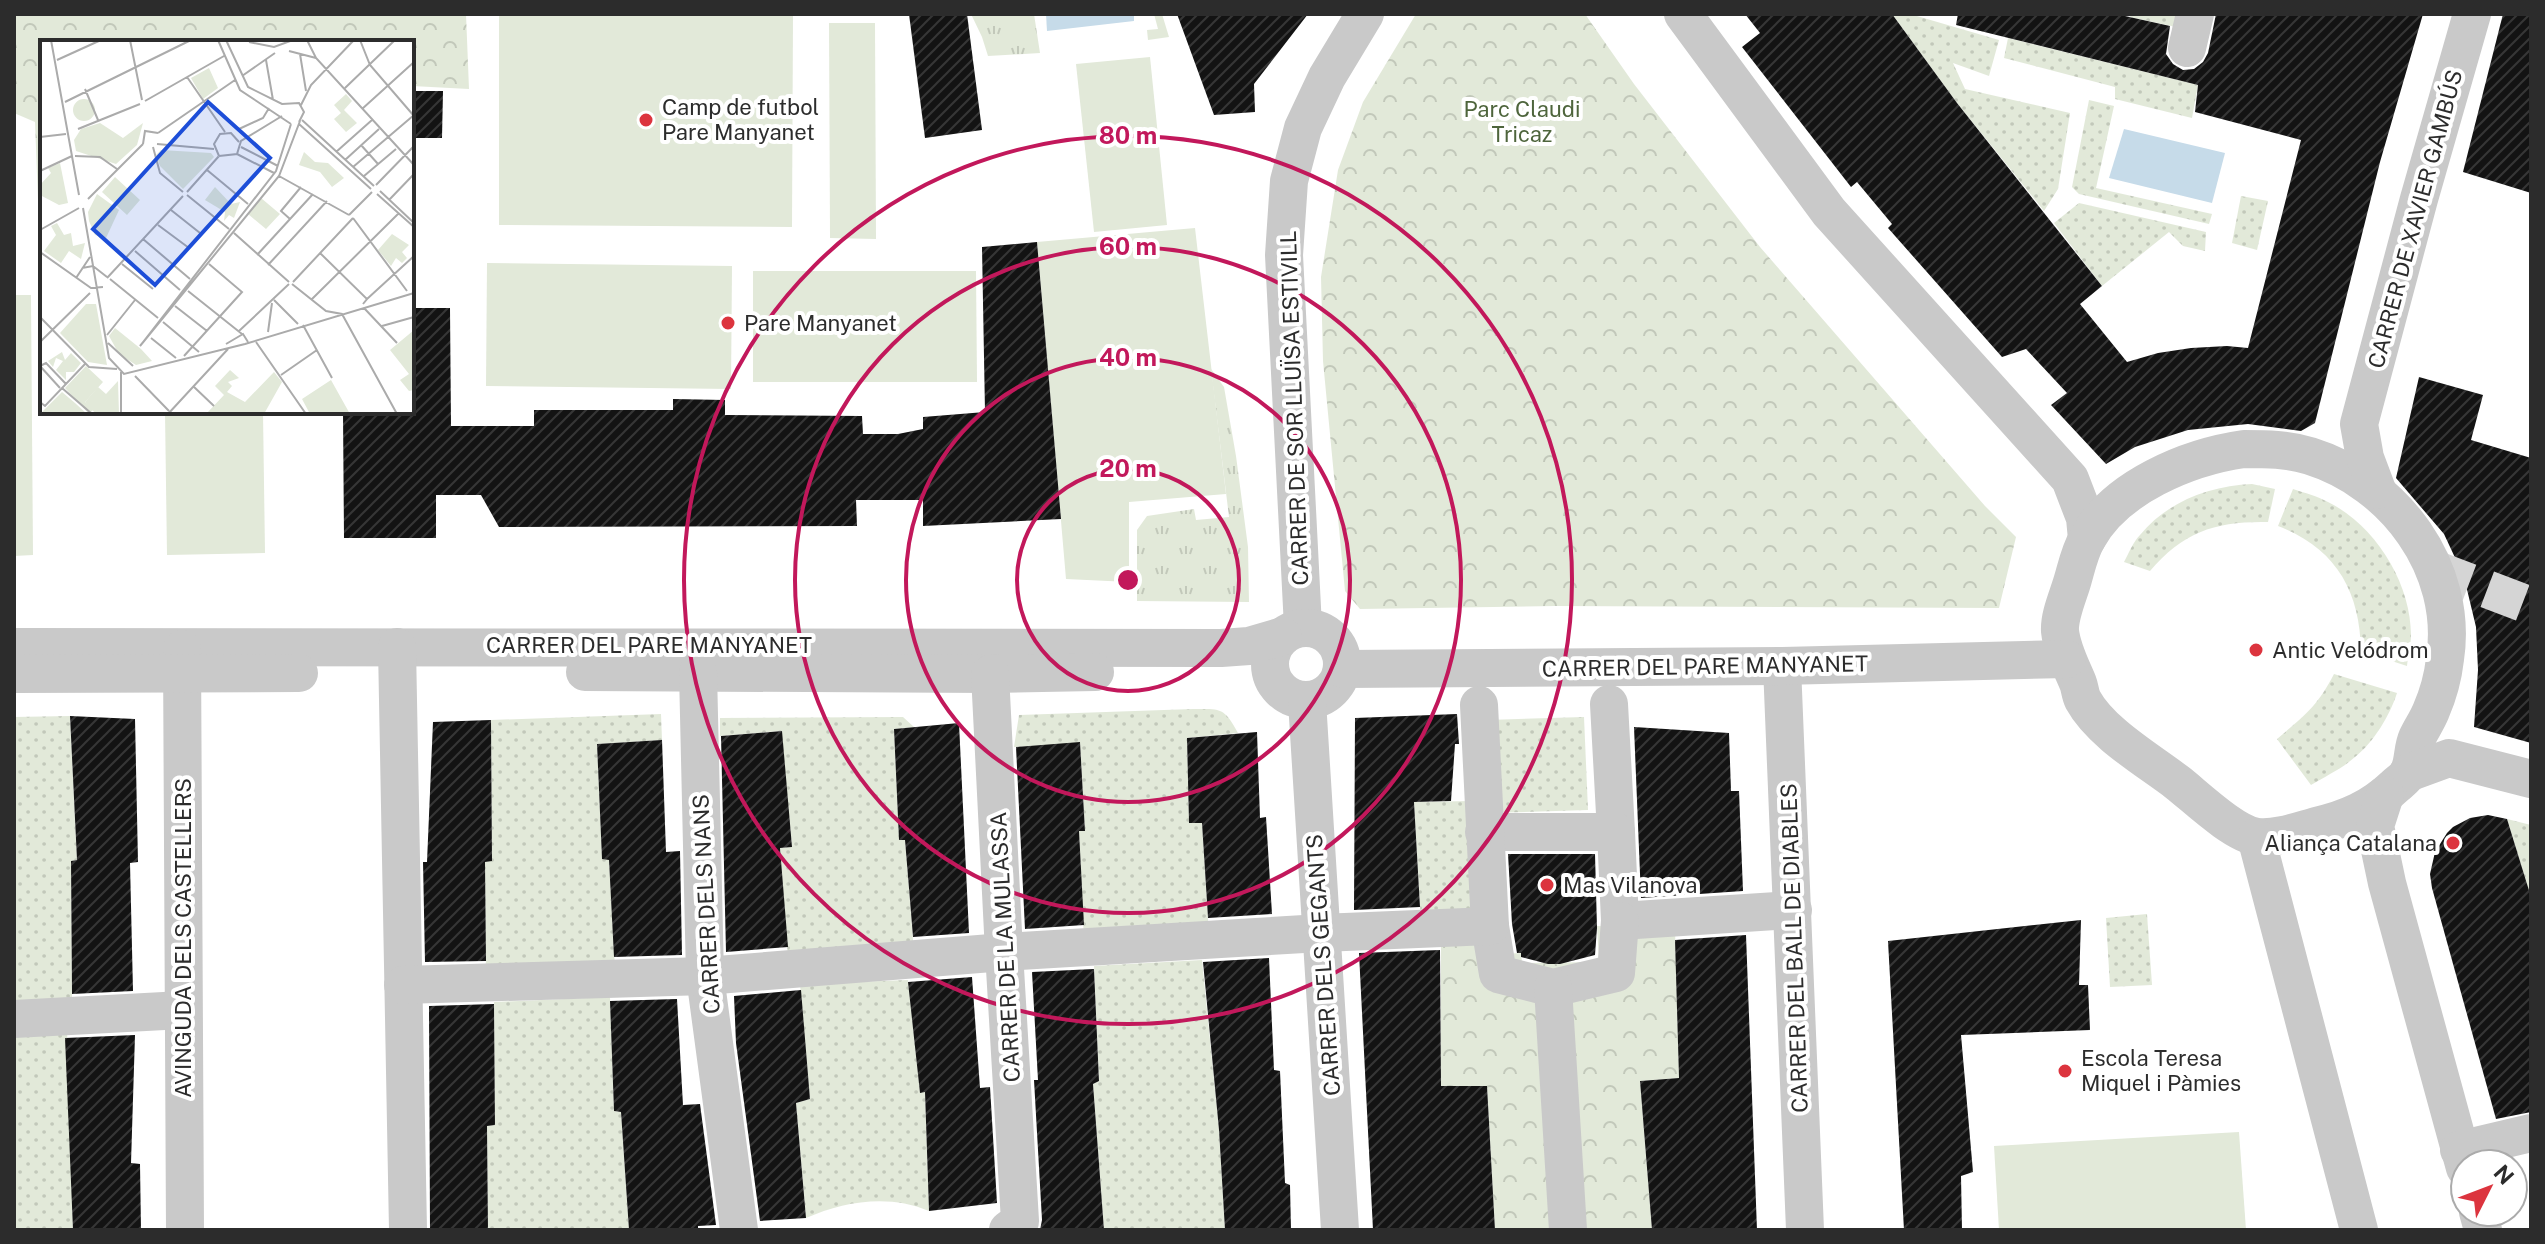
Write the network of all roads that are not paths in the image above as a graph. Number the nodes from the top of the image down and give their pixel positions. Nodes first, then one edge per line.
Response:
1 (1365, 14) edge
2 (1683, 14) edge
3 (2472, 14) edge
4 (2359, 424) junction
5 (2309, 456) junction
6 (2070, 479) junction
7 (2136, 488) junction
8 (2377, 490) junction
9 (2087, 539) junction
10 (1285, 643) junction
11 (14, 647) edge
12 (397, 659) junction
13 (2067, 659) junction
14 (181, 660) junction
15 (1782, 666) junction
16 (1343, 669) junction
17 (698, 672) junction
18 (14, 674) edge
19 (990, 674) junction
20 (1307, 701) junction
21 (1609, 704) dead end
22 (1479, 705) dead end
23 (2531, 779) edge
24 (2397, 784) junction
25 (1484, 832) junction
26 (1616, 832) junction
27 (2256, 837) junction
28 (1793, 910) junction
29 (1620, 921) junction
30 (1490, 926) junction
31 (1321, 933) junction
32 (1004, 952) junction
33 (705, 976) junction
34 (403, 985) junction
35 (1553, 988) junction
36 (183, 1010) junction
37 (14, 1019) edge
38 (2531, 1133) edge
39 (2459, 1148) edge
40 (2491, 1148) edge
41 (1014, 1225) edge
42 (185, 1230) edge
43 (408, 1230) edge
44 (739, 1230) edge
45 (1340, 1230) edge
46 (1568, 1230) edge
47 (1805, 1230) edge
48 (2359, 1230) edge

1 - 10 street, CARRER DE SOR LLUÏSA ESTIVILL
2 - 6 street
3 - 4 street, CARRER DE XAVIER GAMBÚS
4 - 5 street
4 - 8 street, CARRER DE XAVIER GAMBÚS
5 - 7 street
5 - 8 street
6 - 7 street
6 - 9 street
7 - 9 street
8 - 24 street
9 - 13 street
10 - 12 street, CARRER DEL PARE MANYANET
10 - 16 street
10 - 19 street, CARRER DEL PARE MANYANET
10 - 20 street
11 - 14 street, CARRER DEL PARE MANYANET
12 - 14 street, CARRER DEL PARE MANYANET
12 - 17 street, CARRER DEL PARE MANYANET
12 - 34 street
13 - 15 street, CARRER DEL PARE MANYANET
13 - 27 street
14 - 18 street, CARRER DEL PARE MANYANET
14 - 36 street, AVINGUDA DELS CASTELLERS
15 - 16 street, CARRER DEL PARE MANYANET
15 - 28 street, CARRER DEL BALL DE DIABLES
16 - 20 street
17 - 19 street, CARRER DEL PARE MANYANET
17 - 33 street, CARRER DELS NANS
19 - 32 street, CARRER DE LA MULASSA
20 - 31 street, CARRER DELS GEGANTS
21 - 26 street
22 - 25 street
23 - 24 street
24 - 27 street
24 - 39 street
25 - 26 street
25 - 30 street
26 - 29 street
27 - 48 street
28 - 29 street
28 - 47 street, CARRER DEL BALL DE DIABLES
29 - 35 street
30 - 31 street
30 - 35 street
31 - 32 street
31 - 45 street, CARRER DELS GEGANTS
32 - 33 street
32 - 41 street, CARRER DE LA MULASSA
33 - 34 street
33 - 44 street, CARRER DELS NANS
34 - 43 street
35 - 46 street
36 - 37 street
36 - 42 street, AVINGUDA DELS CASTELLERS
38 - 40 street

